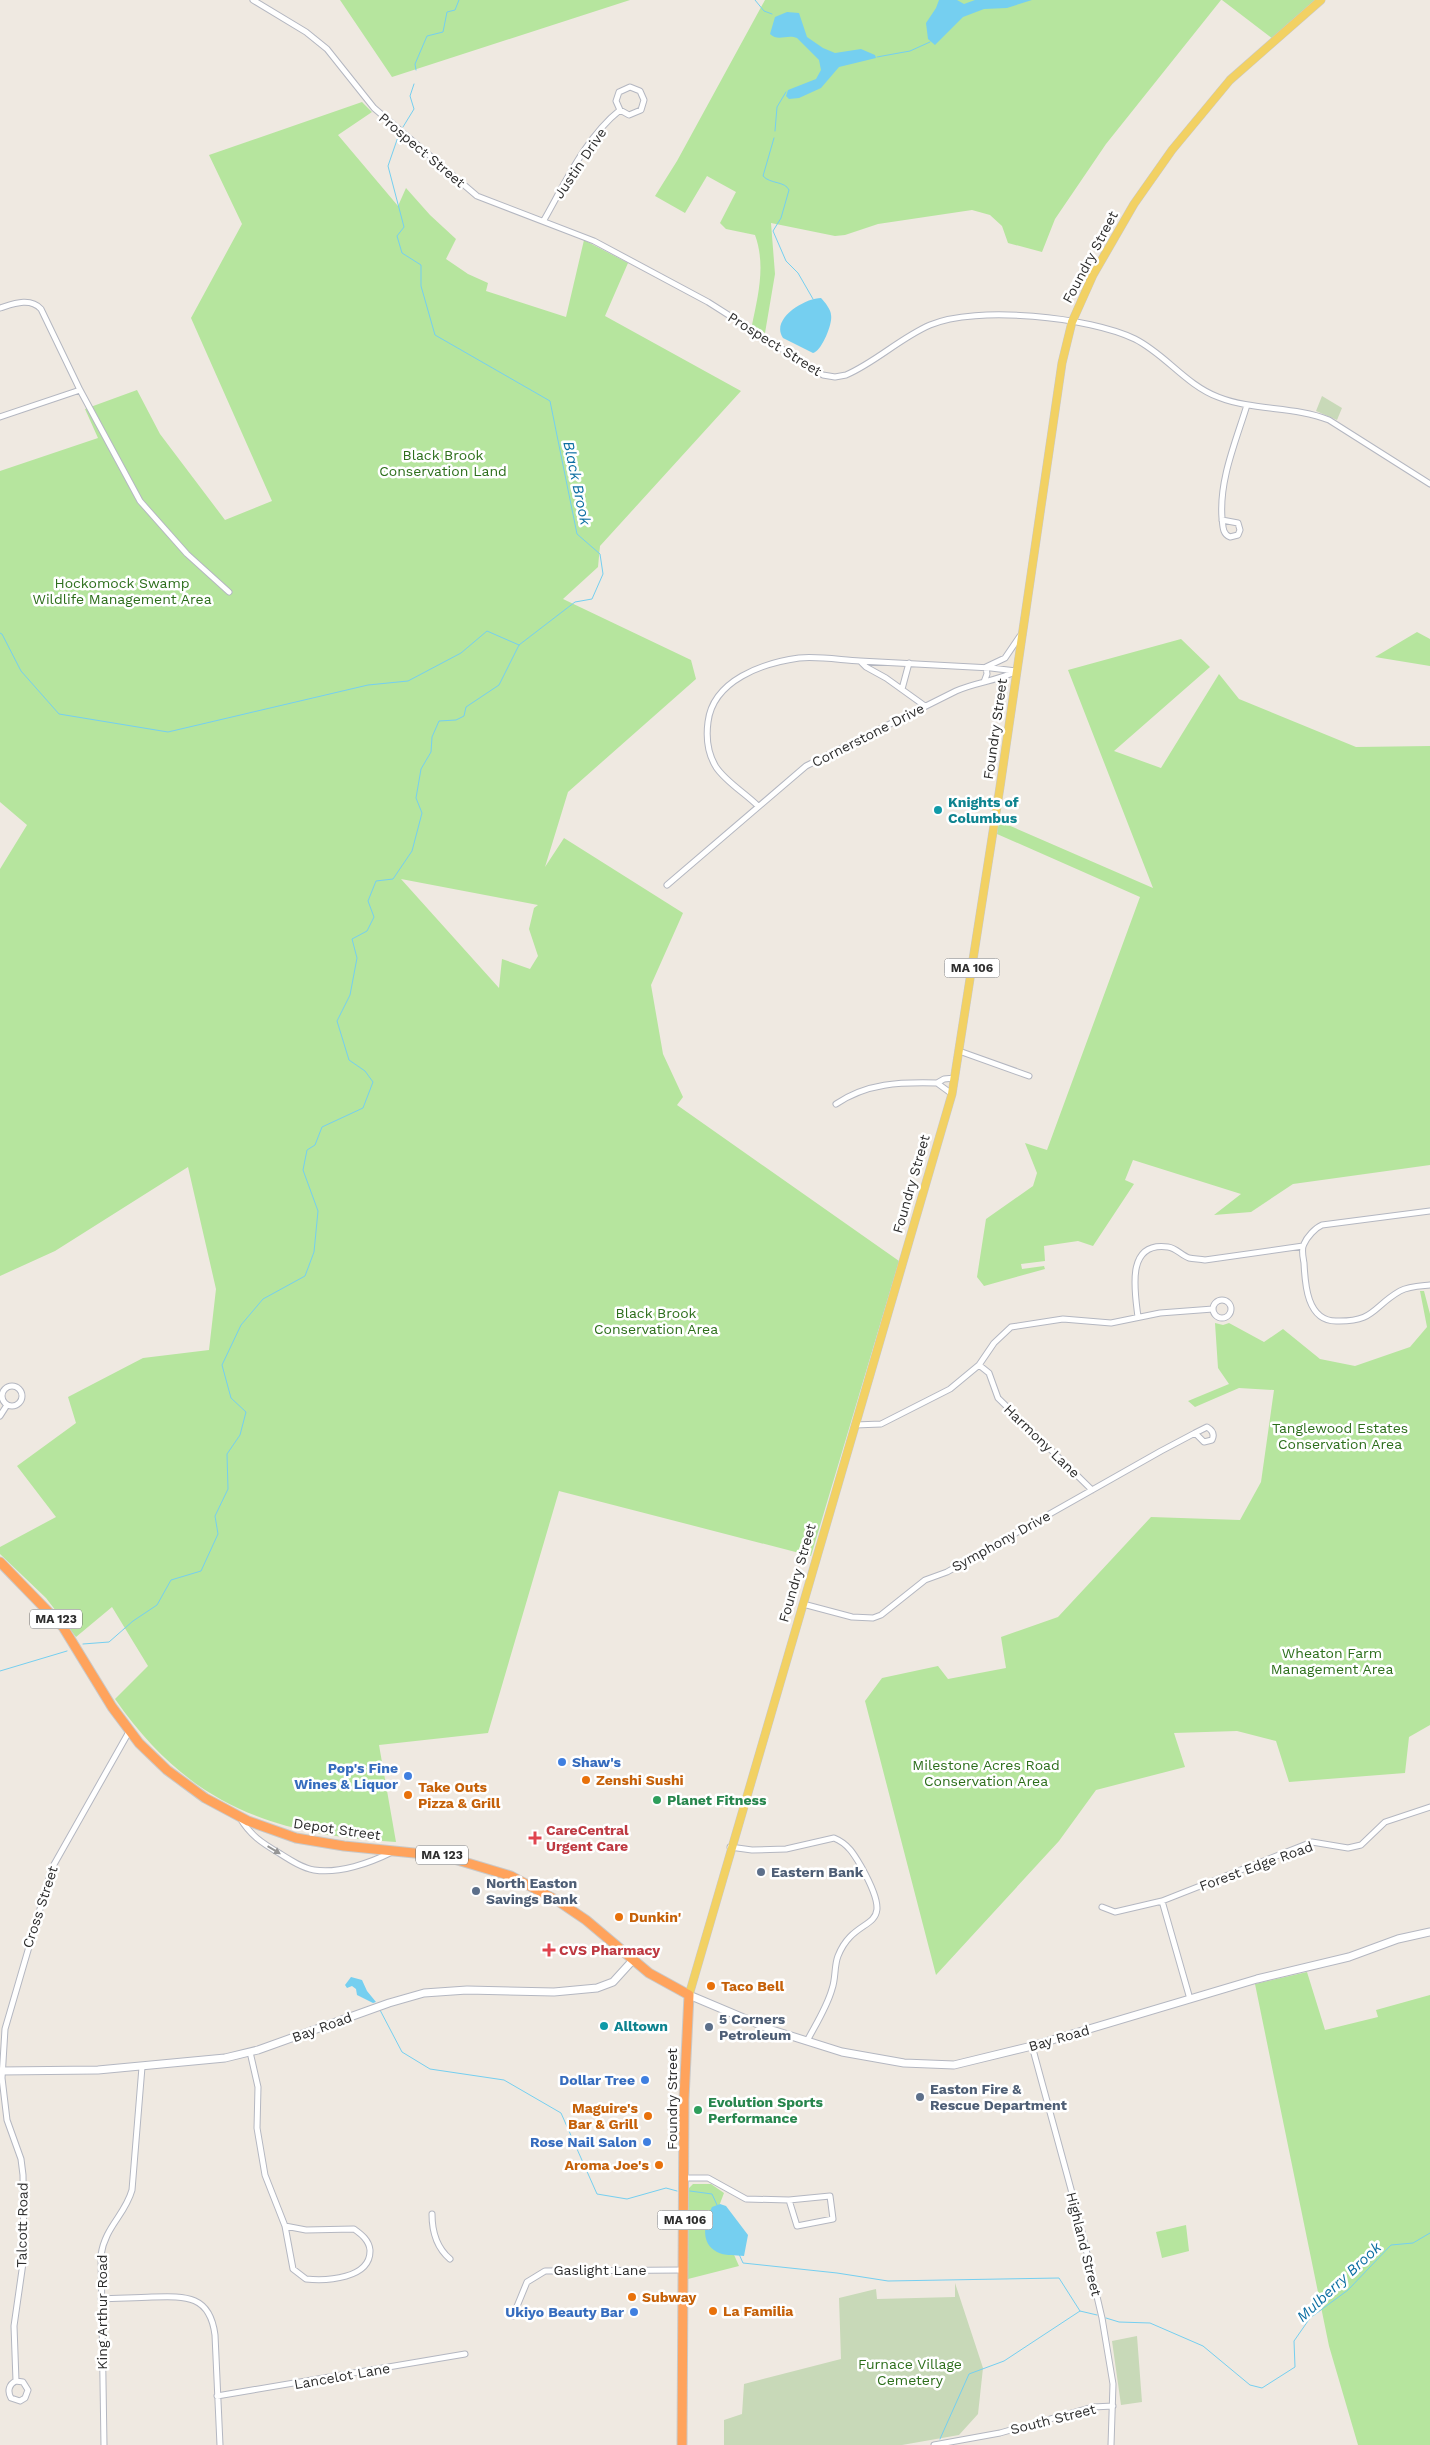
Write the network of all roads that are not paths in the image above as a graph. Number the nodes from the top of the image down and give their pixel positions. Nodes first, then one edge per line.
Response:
1 (253, 0) edge
2 (1321, 0) edge
3 (620, 110) junction
4 (544, 220) junction
5 (0, 308) edge
6 (1072, 322) junction
7 (80, 390) junction
8 (1247, 405) junction
9 (0, 417) edge
10 (1430, 484) edge
11 (1222, 520) dead end
12 (229, 592) dead end
13 (1023, 631) junction
14 (860, 661) junction
15 (909, 663) junction
16 (986, 667) junction
17 (1017, 672) junction
18 (984, 682) junction
19 (902, 689) junction
20 (924, 706) junction
21 (758, 806) junction
22 (666, 885) dead end
23 (959, 1051) junction
24 (1029, 1076) dead end
25 (955, 1078) junction
26 (937, 1083) junction
27 (952, 1094) junction
28 (836, 1104) dead end
29 (1430, 1211) edge
30 (1303, 1246) junction
31 (1430, 1285) edge
32 (1213, 1309) dead end
33 (1138, 1317) junction
34 (979, 1365) junction
35 (7, 1405) junction
36 (0, 1416) edge
37 (855, 1425) junction
38 (1195, 1433) dead end
39 (1092, 1490) junction
40 (0, 1562) edge
41 (803, 1604) junction
42 (130, 1730) junction
43 (1430, 1806) edge
44 (240, 1817) junction
45 (730, 1847) junction
46 (397, 1850) junction
47 (1162, 1900) junction
48 (1102, 1907) dead end
49 (1430, 1932) edge
50 (633, 1960) junction
51 (689, 1995) junction
52 (1190, 1999) junction
53 (807, 2041) junction
54 (1032, 2046) junction
55 (250, 2052) junction
56 (142, 2067) junction
57 (1, 2071) edge
58 (685, 2178) junction
59 (789, 2200) junction
60 (432, 2214) dead end
61 (284, 2226) junction
62 (450, 2259) dead end
63 (684, 2270) junction
64 (101, 2299) junction
65 (512, 2316) dead end
66 (466, 2354) dead end
67 (16, 2382) dead end
68 (217, 2396) junction
69 (1113, 2406) junction
70 (104, 2445) edge
71 (220, 2445) edge
72 (682, 2445) edge
73 (934, 2445) edge
74 (1111, 2445) edge

1 - 4 street, Prospect Street
2 - 6 main road, Foundry Street / MA 106
3 - 3 street
3 - 4 street, Justin Drive
4 - 6 street, Prospect Street
5 - 7 street
6 - 8 street, Prospect Street
6 - 13 main road, Foundry Street / MA 106
7 - 9 street
7 - 12 street
8 - 10 street, Prospect Street
8 - 11 street
13 - 16 street
13 - 17 main road, Foundry Street / MA 106
14 - 15 street
14 - 19 street
14 - 21 street
15 - 16 street
15 - 19 street
16 - 17 street
16 - 18 street
17 - 18 street, Cornerstone Drive
17 - 23 main road, Foundry Street / MA 106
18 - 20 street, Cornerstone Drive
19 - 20 street
20 - 21 street, Cornerstone Drive
21 - 22 street, Cornerstone Drive
23 - 24 street
23 - 25 main road, Foundry Street / MA 106
25 - 26 street
25 - 27 main road, Foundry Street / MA 106
26 - 27 street
26 - 28 street
27 - 37 main road, Foundry Street / MA 106
29 - 30 street
30 - 31 street
30 - 33 street
32 - 33 street
33 - 34 street
34 - 37 street
34 - 39 street, Harmony Lane
35 - 35 street
35 - 36 street
37 - 41 main road, Foundry Street / MA 106
38 - 39 street, Symphony Drive
39 - 41 street, Symphony Drive
40 - 42 highway, Depot Street / MA 123
41 - 45 main road, Foundry Street / MA 106
42 - 44 highway, Depot Street / MA 123
42 - 57 street, Cross Street
43 - 47 street, Forest Edge Road
44 - 46 highway, Depot Street / MA 123
44 -> 46 street
45 - 51 main road, Foundry Street / MA 106
45 - 53 street
46 - 50 highway, Depot Street / MA 123
47 - 48 street, Forest Edge Road
47 - 52 street
49 - 52 main road, Bay Road
50 - 51 highway, Depot Street / MA 123
50 - 55 main road, Bay Road
51 - 53 main road, Bay Road
51 - 58 highway, Foundry Street / MA 106
52 - 54 main road, Bay Road
53 - 54 main road, Bay Road
54 - 69 street, Highland Street
55 - 56 main road, Bay Road
55 - 61 street
56 - 57 main road, Bay Road
56 - 64 street, King Arthur Road
57 - 67 street, Talcott Road
58 - 59 street
58 - 63 highway, Foundry Street / MA 106
59 - 59 street
60 - 62 street
61 - 61 street
63 - 65 street, Gaslight Lane
63 - 72 highway, Foundry Street / MA 106
64 - 68 street
64 - 70 street, King Arthur Road
66 - 68 street, Lancelot Lane
68 - 71 street
69 - 73 street, South Street
69 - 74 street, Highland Street

